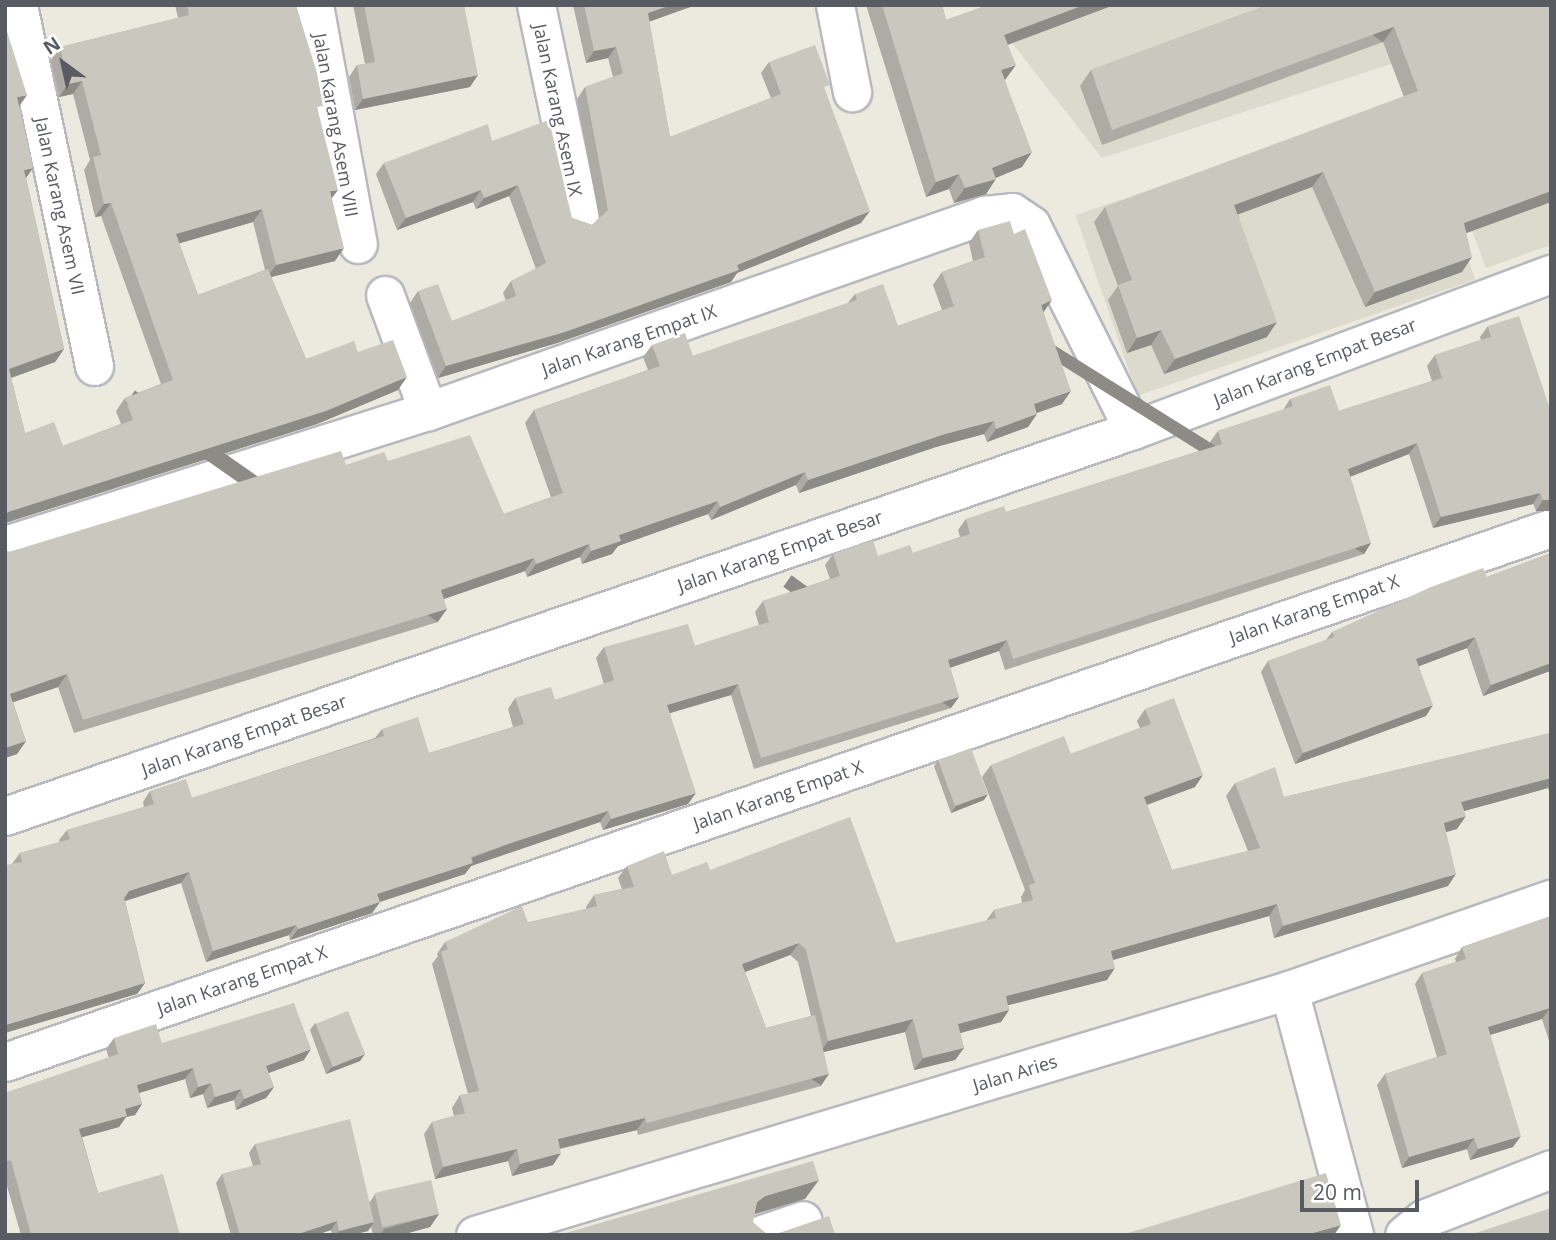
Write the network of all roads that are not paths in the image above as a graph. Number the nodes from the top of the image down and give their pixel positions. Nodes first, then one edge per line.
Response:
1 (18, 5) edge
2 (314, 5) edge
3 (536, 5) edge
4 (835, 5) edge
5 (852, 92) dead end
6 (580, 215) dead end
7 (358, 244) dead end
8 (1551, 274) edge
9 (385, 295) dead end
10 (94, 366) dead end
11 (428, 411) junction
12 (1133, 430) junction
13 (1551, 527) edge
14 (5, 545) edge
15 (5, 817) edge
16 (1551, 899) edge
17 (1289, 990) junction
18 (5, 1062) edge
19 (1551, 1169) edge
20 (803, 1220) dead end
21 (475, 1235) edge
22 (759, 1235) edge
23 (1354, 1235) edge
24 (1404, 1235) edge

1 - 10 street, Jalan Karang Asem VII
2 - 7 street, Jalan Karang Asem VIII
3 - 6 street, Jalan Karang Asem IX
4 - 5 street
8 - 12 street, Jalan Karang Empat Besar
9 - 11 street
11 - 12 street, Jalan Karang Empat IX
11 - 14 street, Jalan Karang Empat IX
12 - 15 street, Jalan Karang Empat Besar
13 - 18 street, Jalan Karang Empat X
16 - 17 street, Jalan Aries
17 - 21 street, Jalan Aries
17 - 23 street
19 - 24 street
20 - 22 street

